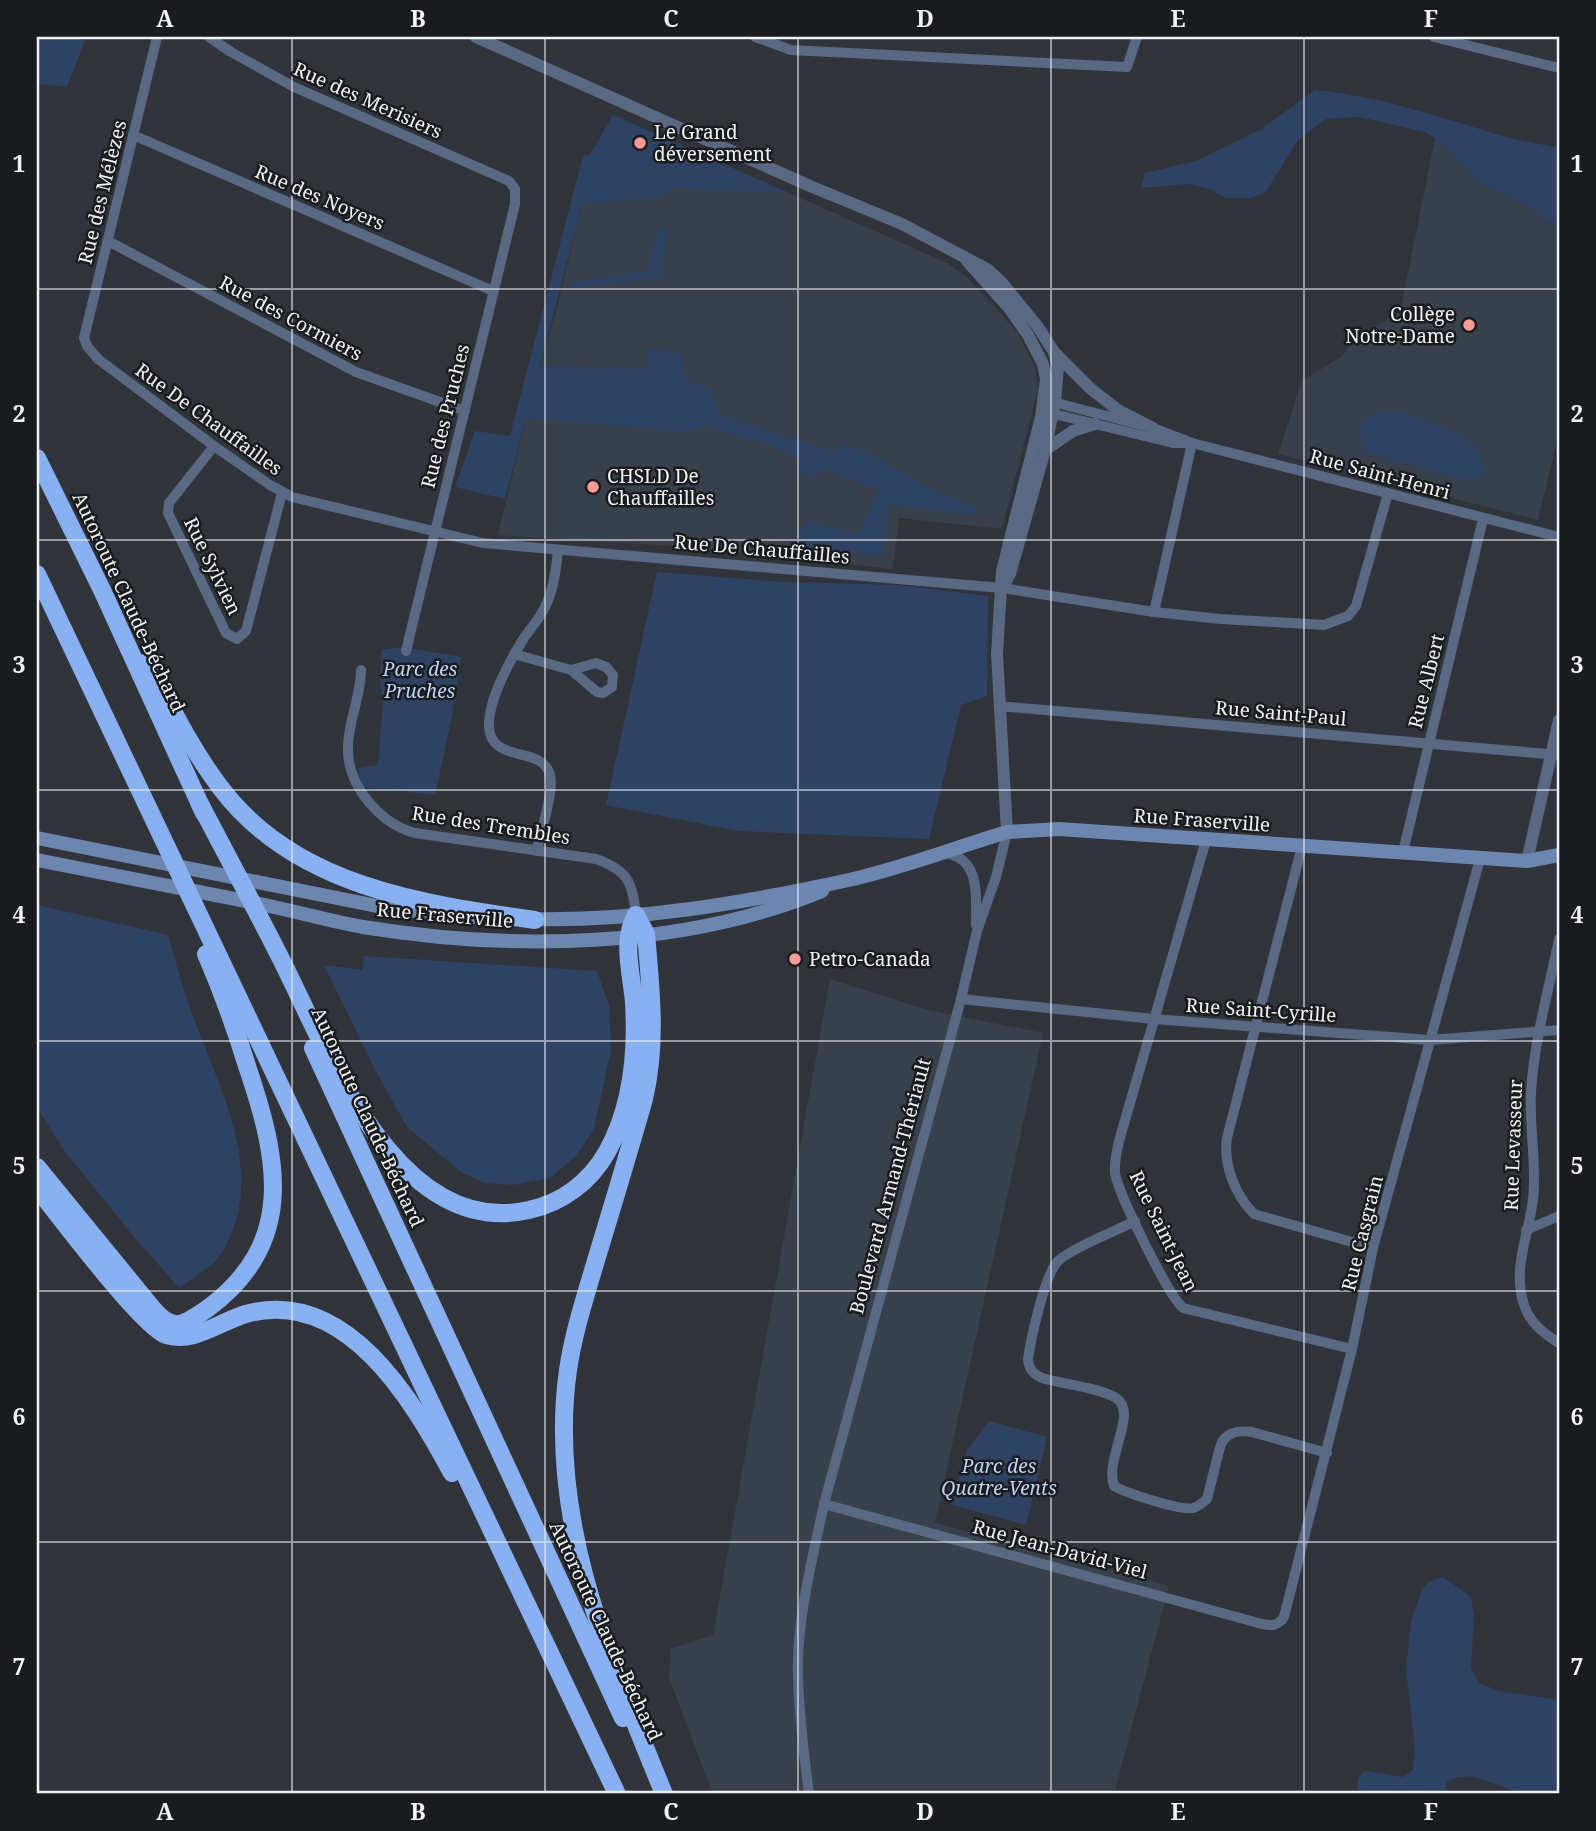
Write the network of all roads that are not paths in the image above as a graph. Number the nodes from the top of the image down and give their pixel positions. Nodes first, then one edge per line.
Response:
1 (157, 37) edge
2 (209, 37) edge
3 (476, 37) edge
4 (755, 37) edge
5 (1138, 37) edge
6 (1434, 37) edge
7 (1559, 68) edge
8 (133, 135) junction
9 (515, 189) joint
10 (108, 241) junction
11 (960, 253) junction
12 (493, 290) junction
13 (1054, 352) junction
14 (92, 353) joint
15 (1049, 407) junction
16 (465, 411) junction
17 (1095, 424) junction
18 (1153, 428) junction
19 (1192, 443) junction
20 (214, 446) junction
21 (1045, 450) junction
22 (37, 458) edge
23 (282, 493) junction
24 (1388, 493) junction
25 (1483, 519) junction
26 (434, 532) junction
27 (1559, 537) edge
28 (558, 550) junction
29 (37, 574) edge
30 (1002, 589) junction
31 (1154, 612) junction
32 (405, 651) dead end
33 (514, 654) junction
34 (362, 670) dead end
35 (571, 670) dead end
36 (999, 706) junction
37 (1559, 720) edge
38 (1429, 743) junction
39 (1555, 754) edge
40 (133, 776) junction
41 (200, 804) junction
42 (1007, 832) junction
43 (37, 838) edge
44 (1206, 840) junction
45 (1302, 846) junction
46 (537, 851) junction
47 (940, 852) junction
48 (1403, 852) junction
49 (1559, 855) edge
50 (1480, 859) junction
51 (37, 860) edge
52 (1527, 861) junction
53 (849, 880) junction
54 (636, 915) junction
55 (535, 920) junction
56 (976, 931) junction
57 (646, 934) junction
58 (628, 937) junction
59 (1559, 939) edge
60 (961, 999) junction
61 (1154, 1020) junction
62 (1256, 1027) junction
63 (1559, 1030) edge
64 (1541, 1033) junction
65 (1430, 1040) junction
66 (37, 1167) edge
67 (37, 1188) edge
68 (1559, 1216) edge
69 (1135, 1221) junction
70 (1527, 1230) junction
71 (1373, 1248) junction
72 (1559, 1343) edge
73 (1352, 1349) junction
74 (1327, 1452) junction
75 (824, 1504) junction
76 (1284, 1617) joint
77 (597, 1754) junction
78 (617, 1794) edge
79 (658, 1794) edge
80 (664, 1794) edge
81 (808, 1794) edge

1 - 8 street, Rue des Mélèzes
2 - 9 street, Rue des Merisiers
3 - 11 street, Boulevard Armand-Thériault
4 - 5 street
6 - 7 street
8 - 10 street, Rue des Mélèzes
8 - 12 street, Rue des Noyers
9 - 12 street, Rue des Pruches
10 - 14 street, Rue des Mélèzes
10 - 16 street, Rue des Cormiers
11 - 13 street, Boulevard Armand-Thériault
11 - 15 street, Boulevard Armand-Thériault
12 - 16 street, Rue des Pruches
13 - 15 street, Boulevard Armand-Thériault
13 - 18 street
14 - 20 street, Rue De Chauffailles
15 - 17 street, Rue Saint-Henri
15 - 18 street, Rue Saint-Henri
15 - 21 street, Boulevard Armand-Thériault
15 - 30 street, Boulevard Armand-Thériault
16 - 26 street, Rue des Pruches
17 - 19 street, Rue Saint-Henri
17 - 21 street
18 - 19 street, Rue Saint-Henri
19 - 24 street, Rue Saint-Henri
19 - 31 street
20 - 23 street, Rue De Chauffailles
20 - 23 street, Rue Sylvien
21 - 30 street, Boulevard Armand-Thériault
22 - 41 highway, Autoroute Claude-Béchard
22 - 55 highway
23 - 26 street, Rue De Chauffailles
24 - 25 street, Rue Saint-Henri
24 - 31 street, Rue De Chauffailles
25 - 27 street, Rue Saint-Henri
25 - 38 street, Rue Albert
26 - 28 street, Rue De Chauffailles
26 - 32 street, Rue des Pruches
28 - 30 street, Rue De Chauffailles
28 - 33 street
29 - 40 highway
30 - 31 street, Rue De Chauffailles
30 - 36 street, Boulevard Armand-Thériault
33 - 35 street
33 - 46 street
34 - 46 street, Rue des Trembles
36 - 38 street, Rue Saint-Paul
36 - 42 street, Boulevard Armand-Thériault
37 - 39 street
38 - 39 street, Rue Saint-Paul
38 - 48 street, Rue Albert
39 - 52 street
40 - 66 highway
40 - 77 highway
41 - 58 highway
41 - 79 highway, Autoroute Claude-Béchard
42 - 44 main road, Rue Fraserville
42 - 47 main road, Rue Fraserville
42 - 56 street, Boulevard Armand-Thériault
43 - 55 main road, Rue Fraserville
44 - 45 main road, Rue Fraserville
44 - 61 street, Rue Saint-Jean
45 - 48 main road, Rue Fraserville
45 - 62 street
46 - 54 street, Rue des Trembles
47 - 53 main road, Rue Fraserville
47 - 56 street
48 - 50 main road, Rue Fraserville
49 - 52 main road, Rue Fraserville
50 - 52 main road, Rue Fraserville
50 - 65 street, Rue Casgrain
51 - 58 main road, Rue Fraserville
53 - 54 main road, Rue Fraserville
53 - 57 main road, Rue Fraserville
54 - 55 main road, Rue Fraserville
54 - 57 highway
54 - 58 highway
56 - 60 street, Boulevard Armand-Thériault
57 - 58 main road, Rue Fraserville
57 - 80 highway
59 - 64 street, Rue Levasseur
60 - 61 street, Rue Saint-Cyrille
60 - 75 street, Boulevard Armand-Thériault
61 - 62 street, Rue Saint-Cyrille
61 - 69 street, Rue Saint-Jean
62 - 65 street, Rue Saint-Cyrille
62 - 71 street
63 - 64 street, Rue Saint-Cyrille
64 - 65 street, Rue Saint-Cyrille
64 - 70 street, Rue Levasseur
65 - 71 street, Rue Casgrain
67 - 77 highway
68 - 70 street
69 - 73 street, Rue Saint-Jean
69 - 74 street
70 - 72 street, Rue Levasseur
71 - 73 street, Rue Casgrain
73 - 74 street, Rue Casgrain
74 - 76 street, Rue Casgrain
75 - 76 street, Rue Jean-David-Viel
75 - 81 street, Boulevard Armand-Thériault
77 - 78 highway

